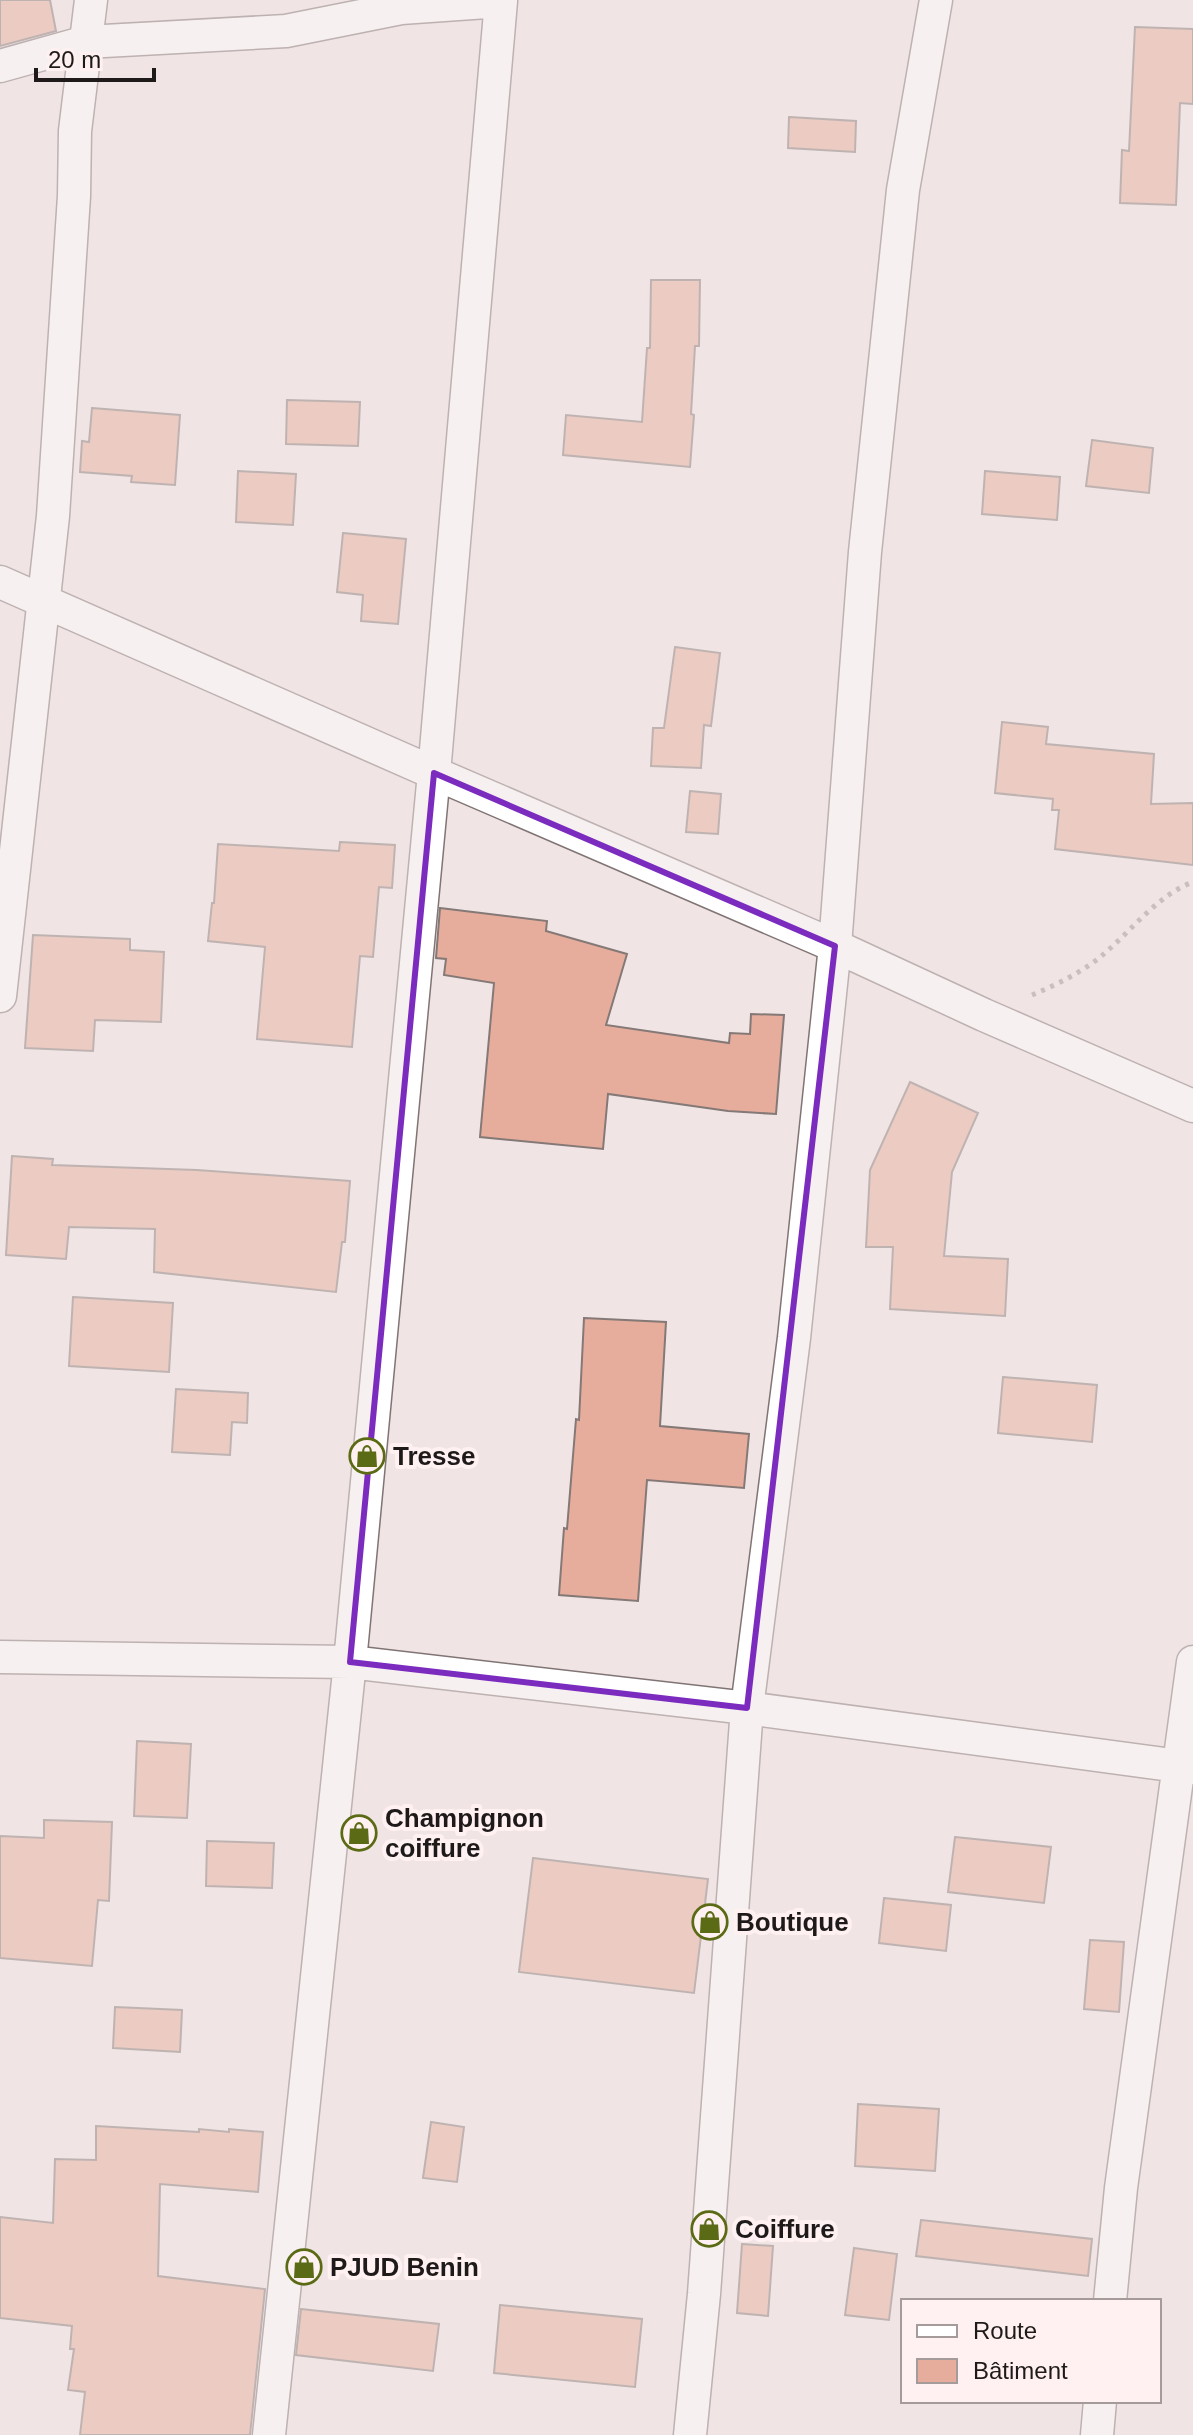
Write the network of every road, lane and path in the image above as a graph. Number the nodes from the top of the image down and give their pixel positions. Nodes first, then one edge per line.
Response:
1 (91, 0) edge
2 (515, 0) edge
3 (936, 0) edge
4 (501, 1) edge
5 (86, 42) junction
6 (0, 66) edge
7 (0, 582) edge
8 (42, 601) junction
9 (434, 773) junction
10 (1193, 882) edge
11 (835, 946) junction
12 (0, 996) edge
13 (984, 1015) junction
14 (1193, 1106) edge
15 (0, 1657) edge
16 (350, 1662) junction
17 (1193, 1662) edge
18 (747, 1708) junction
19 (1186, 1768) edge
20 (1110, 2299) edge
21 (1100, 2403) edge
22 (269, 2435) edge
23 (690, 2435) edge
24 (1097, 2435) edge

1 - 5 street
2 - 4 street
3 - 11 street
4 - 5 street
4 - 9 street
5 - 6 street
5 - 8 street
7 - 8 street
8 - 9 street
8 - 12 street
9 - 11 street
9 - 16 street
10 - 13 path
11 - 13 street
11 - 18 street
13 - 14 street
15 - 16 street
16 - 18 street
16 - 22 street
17 - 19 street
18 - 19 street
18 - 23 street
19 - 20 street
21 - 24 street

